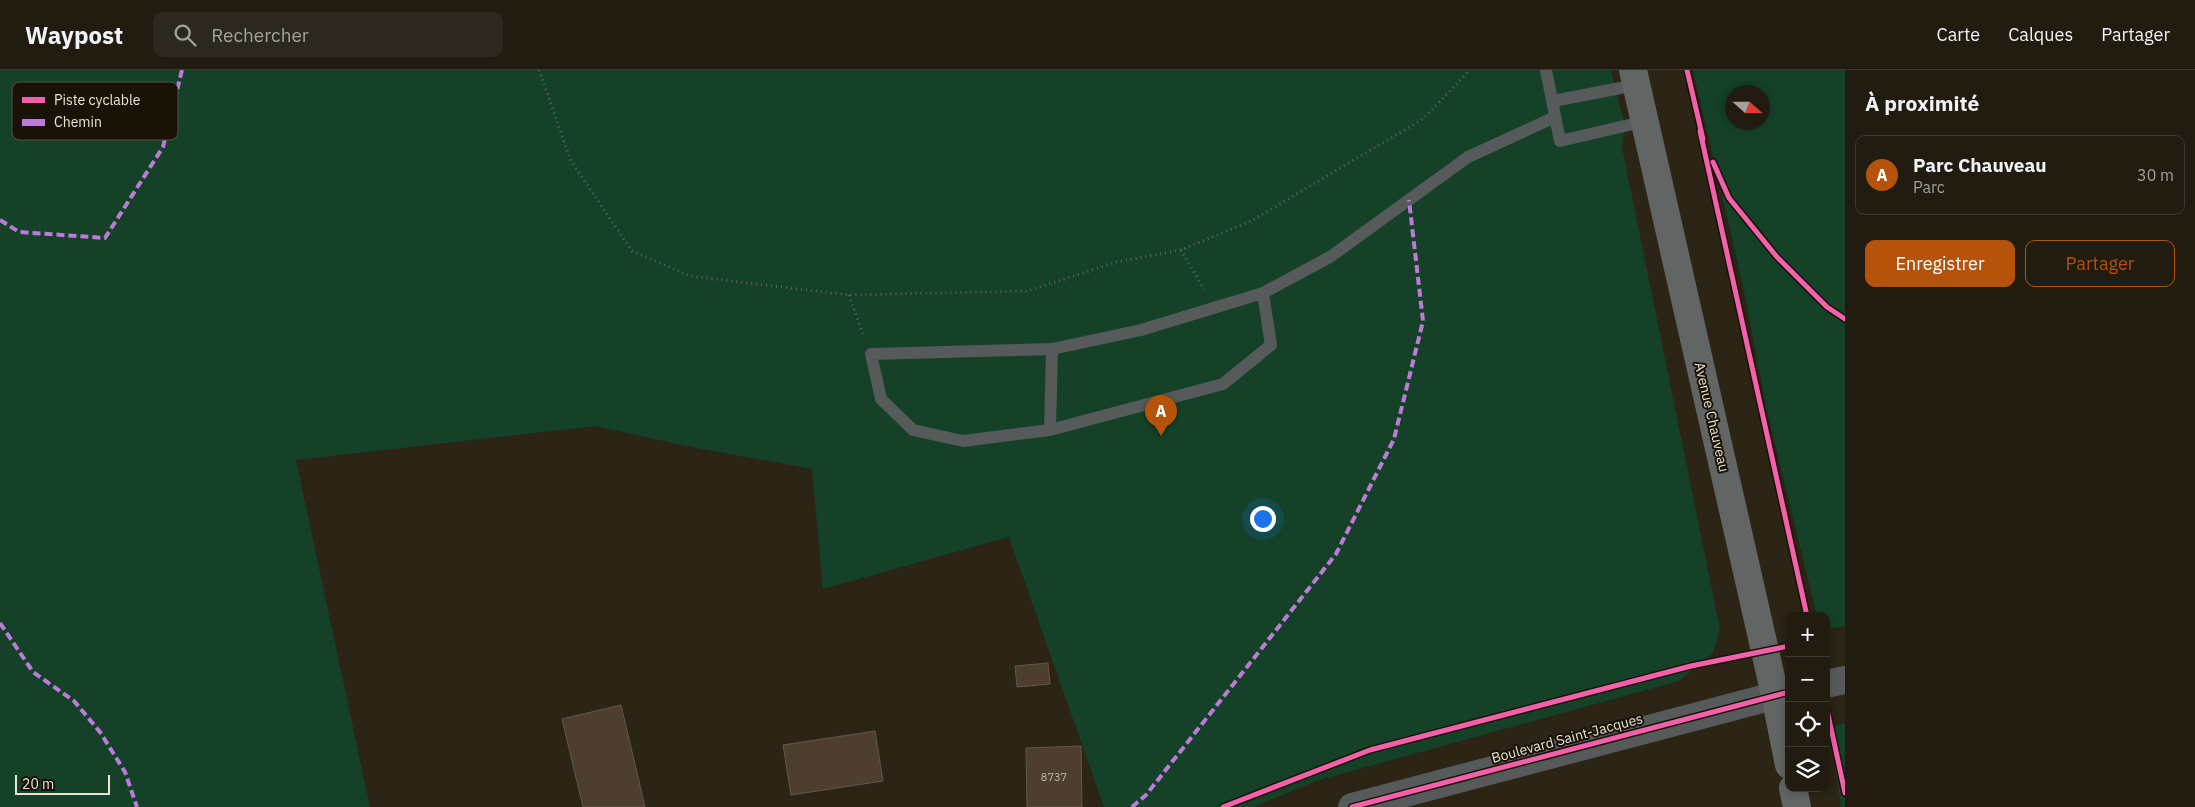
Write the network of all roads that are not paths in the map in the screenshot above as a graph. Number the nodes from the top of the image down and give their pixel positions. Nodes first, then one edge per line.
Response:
1 (1546, 70) edge
2 (1634, 77) edge
3 (1553, 101) junction
4 (1555, 117) junction
5 (1646, 121) junction
6 (1263, 292) junction
7 (1052, 350) junction
8 (1050, 430) junction
9 (1845, 680) edge
10 (1830, 683) edge
11 (1782, 693) edge
12 (1787, 747) edge
13 (1794, 792) edge
14 (1352, 807) edge
15 (1797, 807) edge

1 - 3 lane
2 - 3 lane
2 - 5 main road, Avenue Chauveau
3 - 4 lane
4 - 5 lane
4 - 6 lane
5 - 11 main road, Avenue Chauveau
6 - 7 lane
6 - 8 lane
7 - 8 lane
7 - 8 lane
9 - 10 street
11 - 12 main road, Avenue Chauveau
11 - 14 street, Boulevard Saint-Jacques
13 - 15 main road

